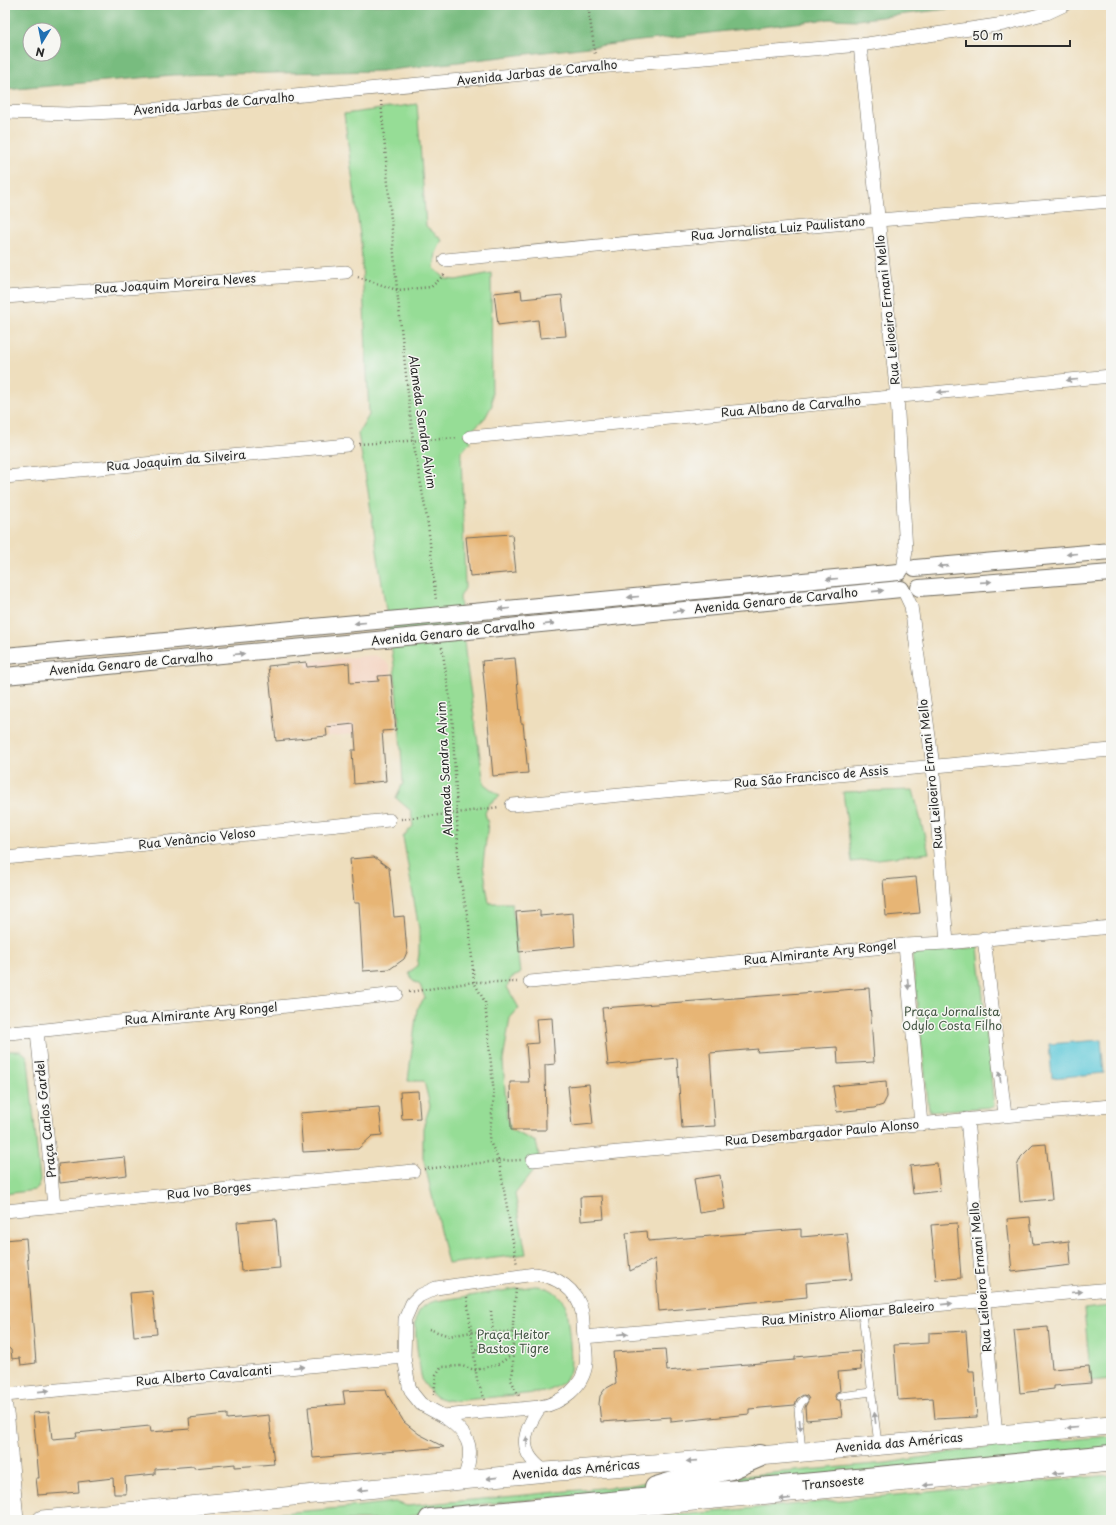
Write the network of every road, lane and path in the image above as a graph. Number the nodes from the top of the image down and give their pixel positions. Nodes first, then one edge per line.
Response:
1 (588, 5) edge
2 (1064, 5) edge
3 (860, 45) junction
4 (597, 67) junction
5 (380, 88) junction
6 (5, 112) edge
7 (1111, 201) edge
8 (878, 220) junction
9 (445, 260) joint
10 (346, 272) joint
11 (398, 290) junction
12 (5, 297) edge
13 (1111, 376) edge
14 (897, 397) junction
15 (470, 437) joint
16 (413, 440) junction
17 (346, 445) joint
18 (5, 477) edge
19 (1111, 551) edge
20 (907, 569) junction
21 (1111, 573) edge
22 (910, 593) junction
23 (466, 613) junction
24 (437, 616) junction
25 (389, 620) junction
26 (469, 632) junction
27 (440, 634) junction
28 (393, 639) junction
29 (5, 656) edge
30 (5, 676) edge
31 (1111, 750) edge
32 (932, 766) junction
33 (512, 804) joint
34 (457, 814) junction
35 (389, 820) joint
36 (5, 858) edge
37 (1111, 927) edge
38 (984, 938) junction
39 (948, 943) junction
40 (905, 945) junction
41 (474, 982) junction
42 (530, 982) joint
43 (396, 994) joint
44 (37, 1031) junction
45 (5, 1033) edge
46 (1111, 1106) edge
47 (1005, 1115) junction
48 (967, 1120) junction
49 (921, 1124) junction
50 (534, 1160) joint
51 (499, 1161) junction
52 (413, 1171) joint
53 (54, 1206) junction
54 (5, 1211) edge
55 (518, 1276) junction
56 (465, 1284) junction
57 (1111, 1289) edge
58 (983, 1301) junction
59 (491, 1311) dead end
60 (862, 1313) junction
61 (429, 1330) dead end
62 (472, 1332) junction
63 (513, 1332) junction
64 (487, 1333) junction
65 (493, 1333) junction
66 (584, 1338) junction
67 (474, 1353) junction
68 (513, 1355) junction
69 (404, 1357) junction
70 (475, 1370) junction
71 (872, 1392) junction
72 (5, 1395) edge
73 (434, 1395) dead end
74 (840, 1396) dead end
75 (804, 1400) dead end
76 (5, 1401) edge
77 (540, 1407) junction
78 (524, 1408) junction
79 (490, 1411) junction
80 (443, 1416) junction
81 (1111, 1425) edge
82 (996, 1435) junction
83 (878, 1444) junction
84 (802, 1451) junction
85 (759, 1456) junction
86 (1111, 1456) edge
87 (1111, 1468) edge
88 (546, 1472) junction
89 (463, 1481) junction
90 (602, 1503) junction
91 (17, 1520) edge
92 (42, 1520) edge
93 (430, 1520) edge
94 (557, 1520) edge

1 - 4 path
2 - 3 street, Avenida Jarbas de Carvalho
3 - 4 street, Avenida Jarbas de Carvalho
3 - 8 street, Rua Leiloeiro Ernani Mello
4 - 5 street, Avenida Jarbas de Carvalho
5 - 6 street, Avenida Jarbas de Carvalho
5 - 11 path, Alameda Sandra Alvim
7 - 8 street, Rua Jornalista Luiz Paulistano
8 - 9 street, Rua Jornalista Luiz Paulistano
8 - 14 street, Rua Leiloeiro Ernani Mello
9 - 11 path
10 - 11 path
10 - 12 street, Rua Joaquim Moreira Neves
11 - 16 path, Alameda Sandra Alvim
13 -> 14 street, Rua Albano de Carvalho
14 - 15 street, Rua Albano de Carvalho
14 - 20 street, Rua Leiloeiro Ernani Mello
15 - 16 path
16 - 17 path
16 - 24 path, Alameda Sandra Alvim
17 - 18 street, Rua Joaquim da Silveira
19 -> 20 street, Avenida Genaro de Carvalho
20 - 22 street
20 - 22 street
20 -> 23 street, Avenida Genaro de Carvalho
22 -> 21 street, Avenida Genaro de Carvalho
26 -> 22 street, Avenida Genaro de Carvalho
22 - 32 street, Rua Leiloeiro Ernani Mello
23 - 24 street, Avenida Genaro de Carvalho
23 - 26 street
24 - 25 street, Avenida Genaro de Carvalho
25 - 28 street
25 -> 29 street, Avenida Genaro de Carvalho
26 - 27 street, Avenida Genaro de Carvalho
27 - 28 street, Avenida Genaro de Carvalho
27 - 34 path, Alameda Sandra Alvim
30 -> 28 street, Avenida Genaro de Carvalho
31 - 32 street, Rua São Francisco de Assis
32 - 33 street, Rua São Francisco de Assis
32 - 39 street, Rua Leiloeiro Ernani Mello
33 - 34 path
34 - 35 path
34 - 41 path, Alameda Sandra Alvim
35 - 36 street, Rua Venâncio Veloso
37 - 38 street, Rua Almirante Ary Rongel
38 - 39 street, Rua Almirante Ary Rongel
47 -> 38 street
39 - 40 street, Rua Almirante Ary Rongel
40 - 42 street, Rua Almirante Ary Rongel
40 -> 49 street
41 - 42 path
41 - 43 path
41 - 51 path, Alameda Sandra Alvim
43 - 44 street, Rua Almirante Ary Rongel
44 - 45 street, Rua Almirante Ary Rongel
44 - 53 street, Praça Carlos Gardel
46 - 47 street, Rua Desembargador Paulo Alonso
47 - 48 street, Rua Desembargador Paulo Alonso
48 - 49 street, Rua Desembargador Paulo Alonso
48 - 58 street, Rua Leiloeiro Ernani Mello
49 - 50 street, Rua Desembargador Paulo Alonso
50 - 51 path
51 - 52 path
51 - 55 path, Alameda Sandra Alvim
52 - 53 street, Rua Ivo Borges
53 - 54 street, Rua Ivo Borges
55 - 56 street
55 - 63 path, Alameda Sandra Alvim
55 - 66 street
56 - 62 path
56 - 69 street
58 -> 57 street, Rua Ministro Aliomar Baleeiro
60 -> 58 street, Rua Ministro Aliomar Baleeiro
58 - 82 street, Rua Leiloeiro Ernani Mello
59 - 65 path
66 -> 60 street, Rua Ministro Aliomar Baleeiro
60 - 71 lane
61 - 62 path
62 - 64 path
62 - 67 path
63 - 65 path
63 - 68 path, Alameda Sandra Alvim
64 - 65 path
64 - 67 path
66 - 77 street
67 - 70 path
68 - 70 path
68 - 78 path, Alameda Sandra Alvim
72 -> 69 street, Rua Alberto Cavalcanti
69 - 80 street
70 - 73 path
70 - 79 path
71 - 74 lane
83 -> 71 lane
75 -> 84 lane
76 - 91 street
77 - 78 street
88 -> 77 street
78 - 79 street
79 - 80 street
80 - 89 street
81 -> 82 main road, Avenida das Américas
82 - 83 main road, Avenida das Américas
83 - 84 main road, Avenida das Américas
84 - 85 main road, Avenida das Américas
85 -> 88 main road, Avenida das Américas
85 - 90 highway
86 - 90 highway
87 -> 94 lane, Transoeste
88 -> 89 main road, Avenida das Américas
89 -> 92 main road, Avenida das Américas
90 - 93 highway

